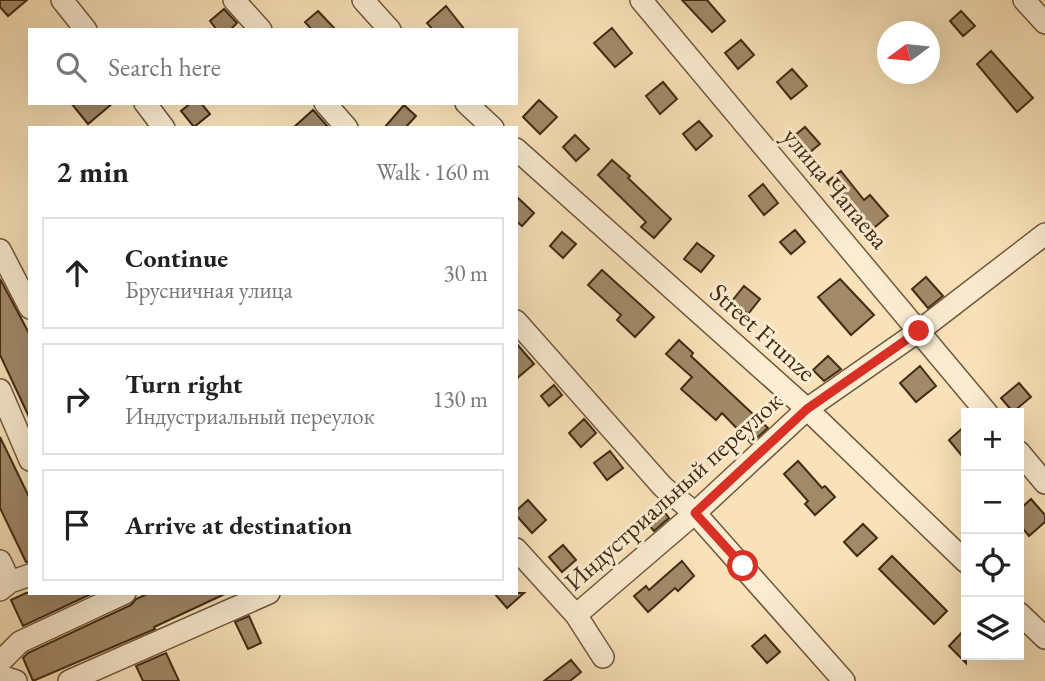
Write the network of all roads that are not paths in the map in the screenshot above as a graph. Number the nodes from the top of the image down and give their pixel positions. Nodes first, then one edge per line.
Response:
1 (62, 0) edge
2 (234, 0) edge
3 (363, 0) edge
4 (641, 0) edge
5 (1024, 0) edge
6 (1045, 23) edge
7 (84, 28) edge
8 (259, 28) edge
9 (388, 28) edge
10 (147, 105) edge
11 (327, 105) edge
12 (468, 105) edge
13 (162, 126) edge
14 (345, 126) edge
15 (491, 126) edge
16 (518, 151) edge
17 (1045, 234) edge
18 (0, 250) edge
19 (28, 304) edge
20 (518, 323) edge
21 (919, 331) junction
22 (0, 390) edge
23 (983, 408) edge
24 (807, 409) junction
25 (28, 455) edge
26 (1024, 458) edge
27 (1045, 483) edge
28 (695, 513) junction
29 (518, 551) edge
30 (961, 557) edge
31 (0, 561) edge
32 (13, 582) edge
33 (121, 595) edge
34 (264, 595) edge
35 (576, 615) junction
36 (1024, 618) edge
37 (1045, 638) edge
38 (603, 657) dead end
39 (0, 662) edge
40 (0, 676) edge
41 (16, 681) edge
42 (69, 681) edge
43 (844, 681) edge

1 - 7 street
2 - 8 street
3 - 9 street
4 - 21 street, улица Чапаева
5 - 6 street
10 - 13 street
11 - 14 street
12 - 15 street
16 - 24 street, Street Frunze
17 - 21 street, Индустриальный переулок
18 - 19 street
20 - 28 street
21 - 23 street, улица Чапаева
21 - 24 street, Индустриальный переулок
22 - 25 street
24 - 28 street, Индустриальный переулок
24 - 30 street, Street Frunze
26 - 27 street
28 - 35 street, Индустриальный переулок
28 - 43 street
29 - 35 street
31 - 32 street
33 - 39 street
34 - 42 street
35 - 38 street
36 - 37 street
40 - 41 street

